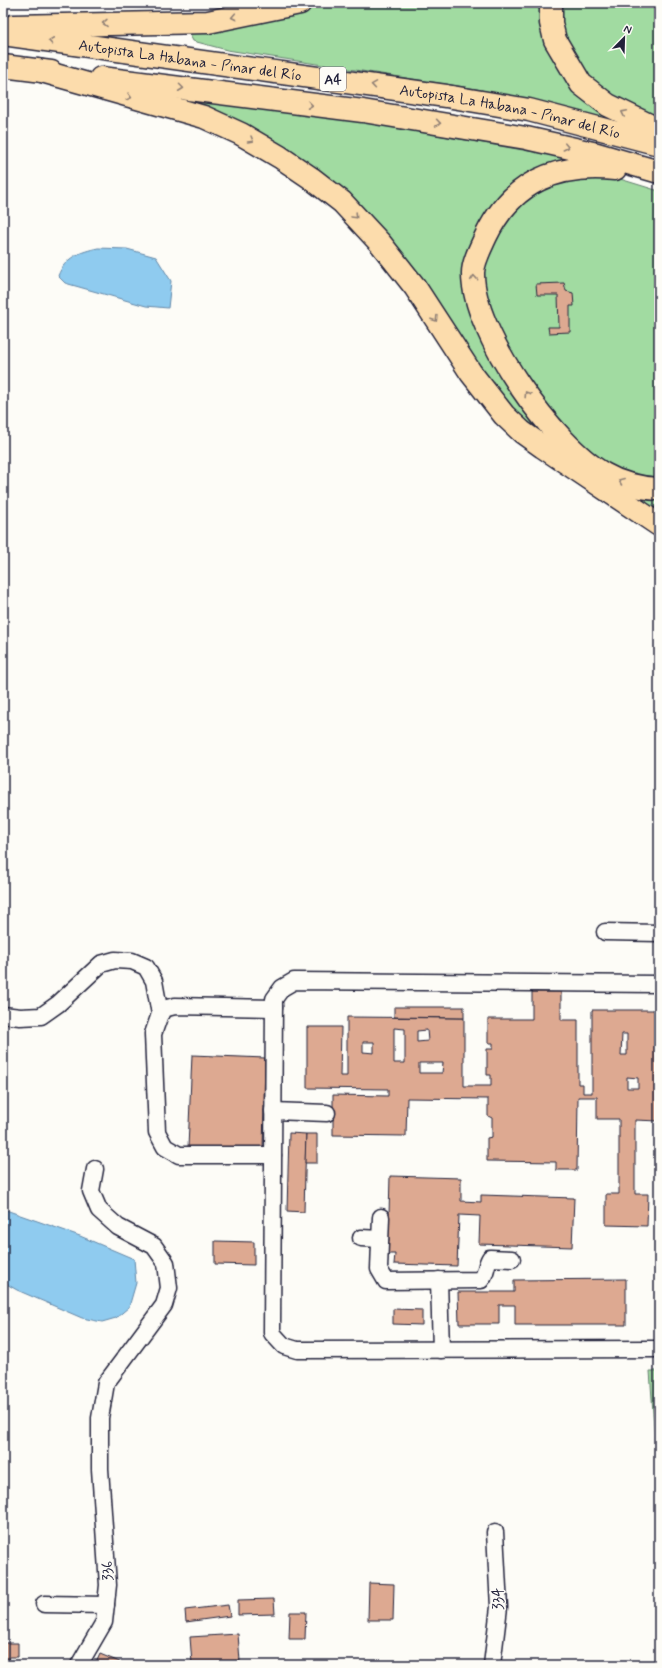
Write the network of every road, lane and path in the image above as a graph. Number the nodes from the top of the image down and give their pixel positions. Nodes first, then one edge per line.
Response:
1 (300, 3) edge
2 (551, 3) edge
3 (3, 26) edge
4 (3, 34) edge
5 (3, 66) edge
6 (38, 70) junction
7 (659, 130) edge
8 (659, 144) edge
9 (659, 172) edge
10 (659, 178) edge
11 (659, 490) edge
12 (659, 525) edge
13 (605, 932) dead end
14 (659, 933) edge
15 (659, 984) edge
16 (274, 1008) junction
17 (160, 1014) junction
18 (3, 1015) edge
19 (273, 1111) junction
20 (327, 1113) dead end
21 (273, 1155) junction
22 (95, 1168) dead end
23 (381, 1217) dead end
24 (361, 1238) dead end
25 (380, 1240) junction
26 (512, 1259) dead end
27 (440, 1280) junction
28 (659, 1349) edge
29 (441, 1350) junction
30 (495, 1532) dead end
31 (44, 1604) dead end
32 (106, 1605) junction
33 (78, 1665) edge
34 (492, 1665) edge

1 -> 3 highway
7 -> 2 highway
8 -> 4 highway, Autopista La Habana - Pinar del Río / A4
5 - 6 highway, Autopista La Habana - Pinar del Río / A4
6 -> 9 highway, Autopista La Habana - Pinar del Río / A4
6 -> 12 highway
11 -> 10 highway
13 - 14 street
15 - 16 street
16 - 17 street
16 - 19 street
17 - 18 street
17 - 21 street
19 - 20 street
19 - 21 street
21 - 29 street
22 - 32 street, 336
23 - 25 street
24 - 25 street
25 - 27 street
26 - 27 street
27 - 29 street
28 - 29 street
30 - 34 street, 334
31 - 32 street
32 - 33 street, 336

